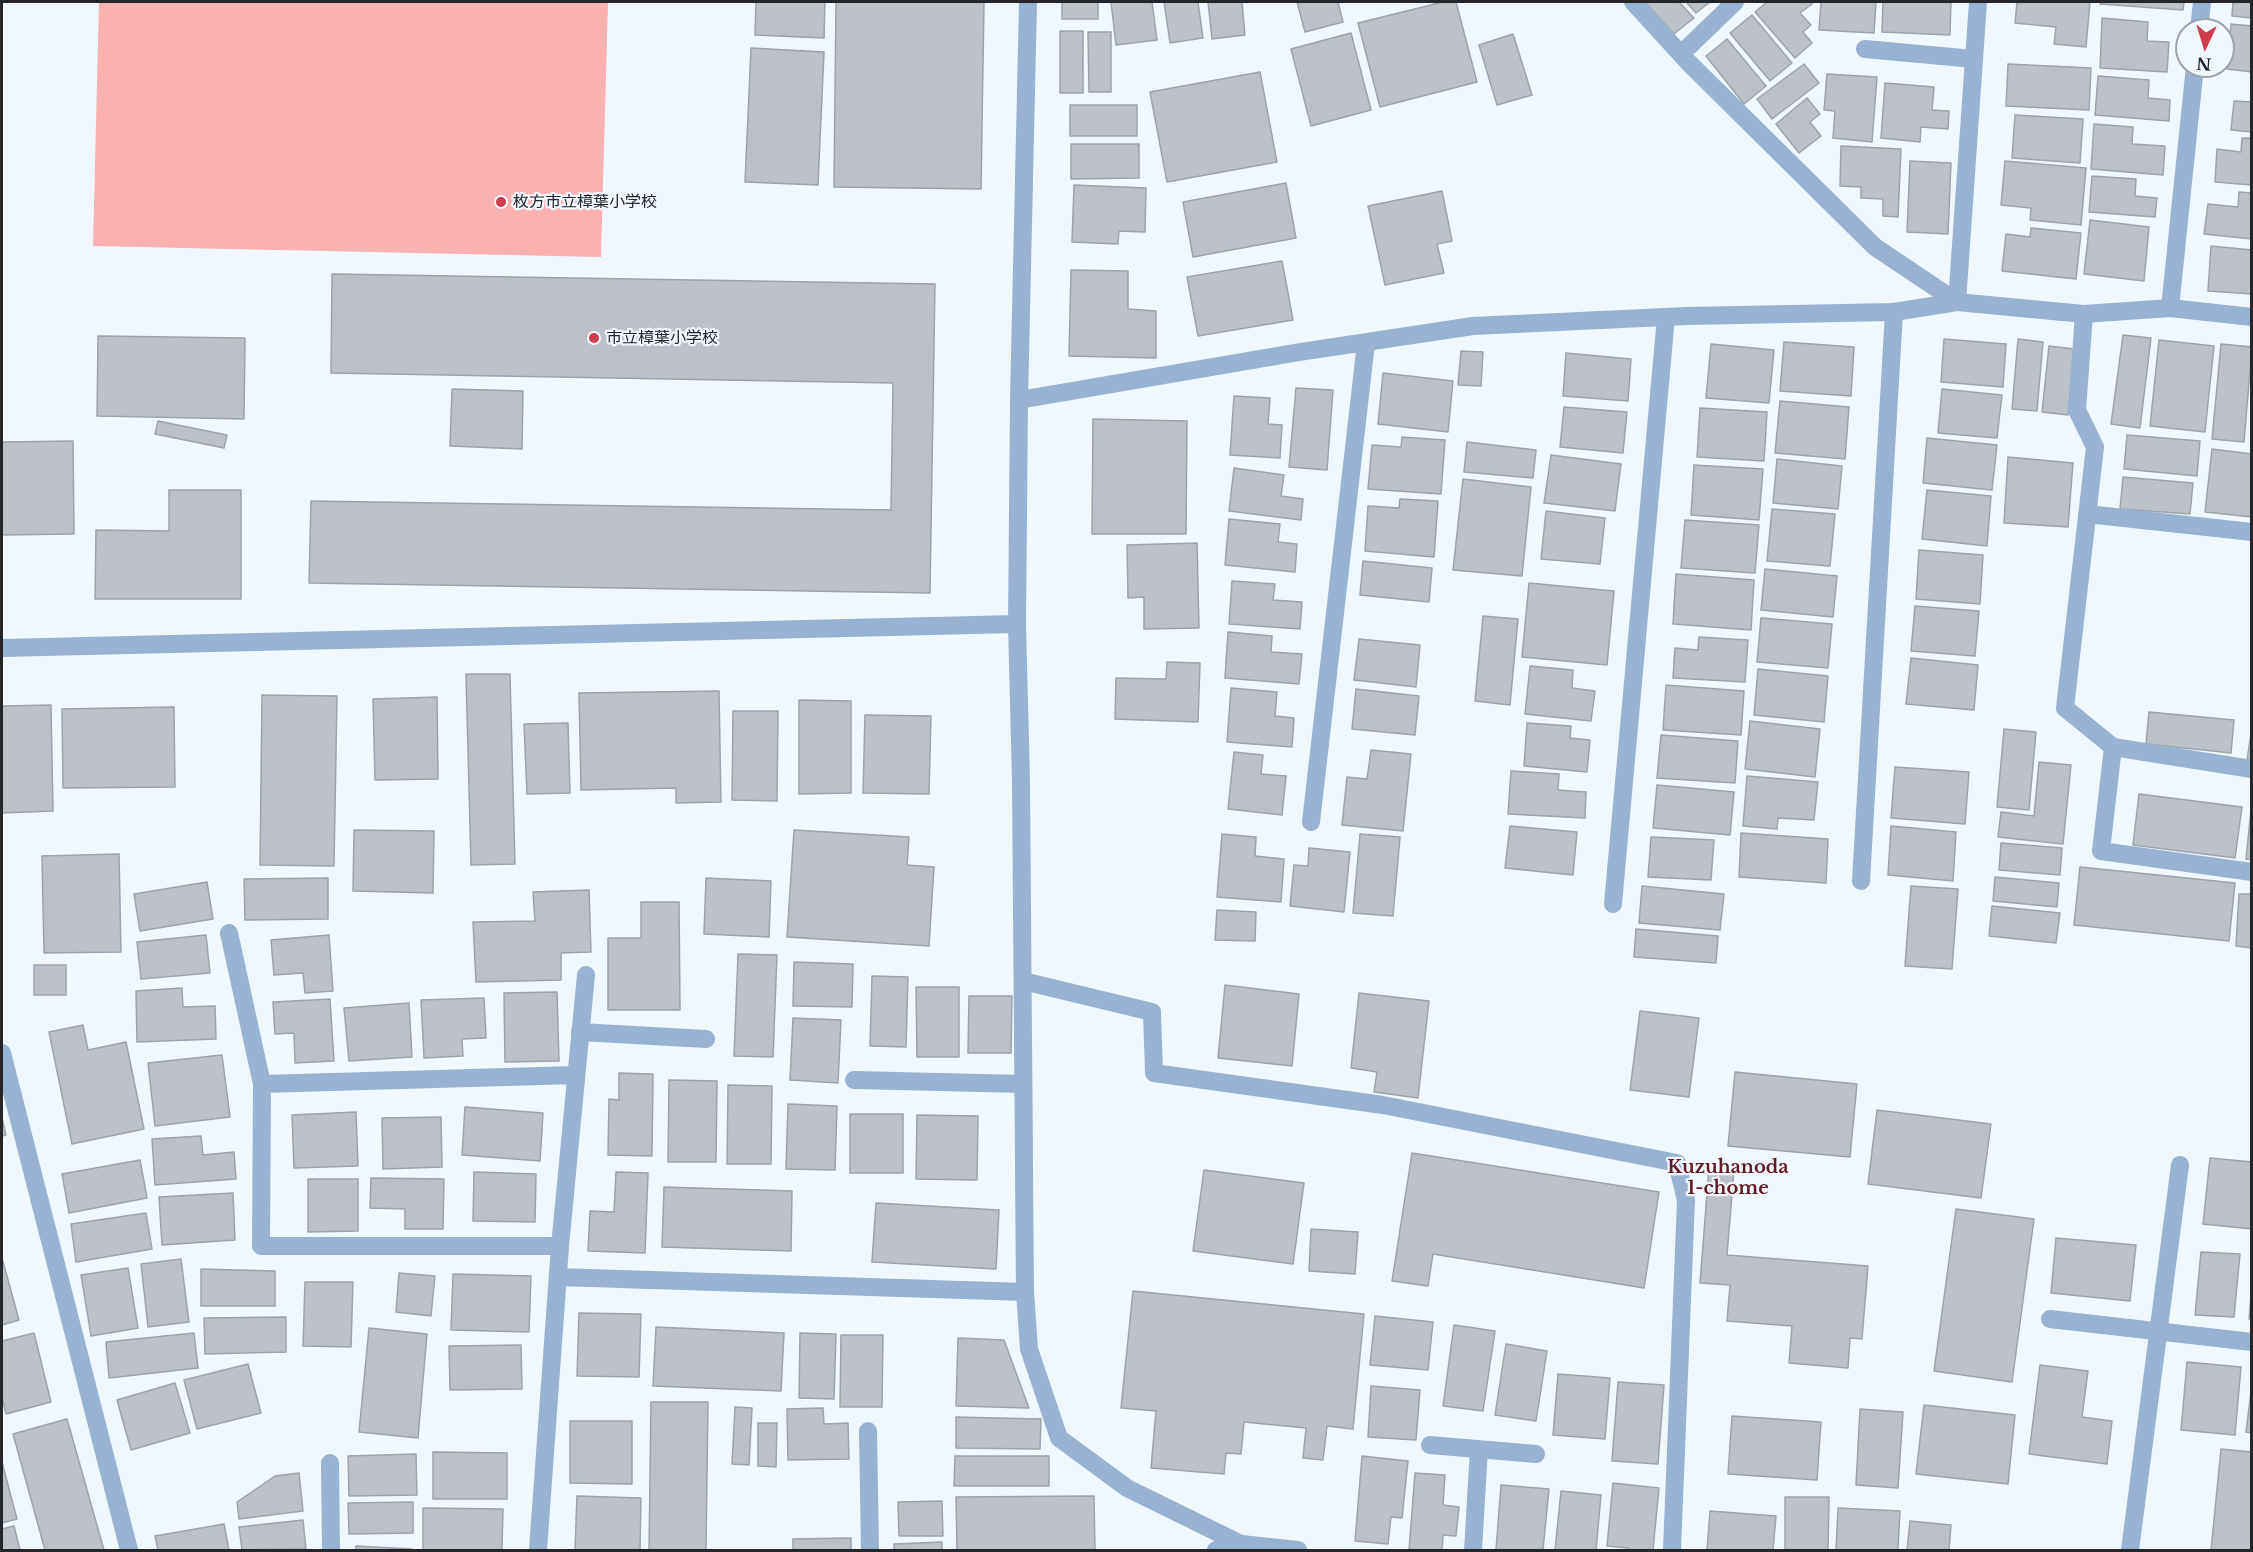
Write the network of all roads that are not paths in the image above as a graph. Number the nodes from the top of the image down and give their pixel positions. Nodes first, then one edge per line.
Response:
1 (1028, 2) edge
2 (1633, 2) edge
3 (1736, 2) edge
4 (1978, 2) edge
5 (2202, 2) edge
6 (2200, 18) edge
7 (1865, 49) dead end
8 (1681, 54) junction
9 (1974, 59) junction
10 (2194, 78) edge
11 (1957, 302) junction
12 (2170, 308) junction
13 (1894, 312) junction
14 (2084, 314) junction
15 (1666, 317) junction
16 (2252, 318) edge
17 (1366, 343) junction
18 (1019, 400) junction
19 (2087, 514) junction
20 (2252, 532) edge
21 (1017, 624) junction
22 (2, 648) edge
23 (2113, 747) junction
24 (2252, 769) edge
25 (1311, 822) dead end
26 (2252, 872) edge
27 (1861, 881) dead end
28 (1613, 904) dead end
29 (229, 933) dead end
30 (586, 975) dead end
31 (1023, 981) junction
32 (580, 1032) junction
33 (706, 1039) dead end
34 (2, 1053) edge
35 (576, 1075) junction
36 (854, 1080) dead end
37 (262, 1083) junction
38 (1023, 1084) junction
39 (2180, 1165) dead end
40 (560, 1246) junction
41 (558, 1277) junction
42 (1025, 1292) junction
43 (2050, 1319) dead end
44 (2159, 1331) junction
45 (2252, 1342) edge
46 (868, 1431) dead end
47 (1430, 1445) dead end
48 (1479, 1449) junction
49 (1536, 1454) dead end
50 (330, 1463) dead end
51 (1241, 1544) junction
52 (129, 1551) edge
53 (331, 1551) edge
54 (538, 1551) edge
55 (870, 1551) edge
56 (1216, 1551) edge
57 (1298, 1551) edge
58 (1473, 1551) edge
59 (1672, 1551) edge
60 (2130, 1551) edge

1 - 18 street
2 - 8 street
3 - 8 street
4 - 9 street
5 - 6 street
7 - 9 street
8 - 11 street
9 - 11 street
10 - 12 street
11 - 13 street
11 - 14 street
12 - 14 street
12 - 16 street
13 - 15 street
13 - 27 street
14 - 19 street
15 - 17 street
15 - 28 street
17 - 18 street
17 - 25 street
18 - 21 street
19 - 20 street
19 - 23 street
21 - 22 street
21 - 31 street
23 - 24 street
23 - 26 street
29 - 37 street
30 - 32 street
31 - 38 street
31 - 59 street
32 - 33 street
32 - 35 street
34 - 52 street
35 - 37 street
35 - 40 street
36 - 38 street
37 - 40 street
38 - 42 street
39 - 44 street
40 - 41 street
41 - 42 street
41 - 54 street
42 - 51 street
43 - 44 street
44 - 45 street
44 - 60 street
46 - 55 street
47 - 48 street
48 - 49 street
48 - 58 street
50 - 53 street
51 - 56 street
51 - 57 street

